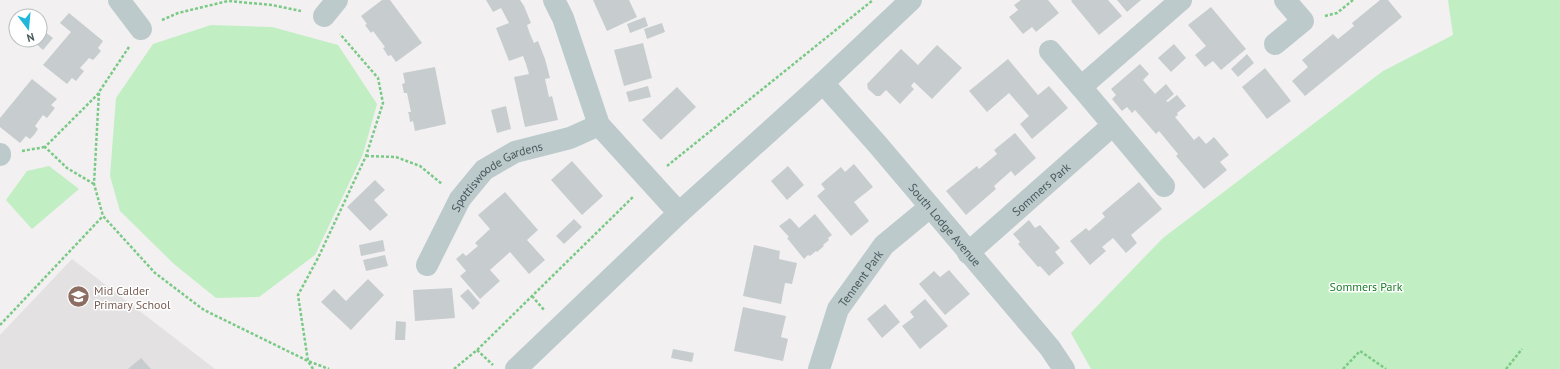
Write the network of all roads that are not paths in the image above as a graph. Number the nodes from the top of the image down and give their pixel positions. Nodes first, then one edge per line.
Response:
1 (120, 0) edge
2 (554, 0) edge
3 (911, 0) edge
4 (1181, 0) edge
5 (1285, 0) edge
6 (141, 29) road end
7 (1275, 44) dead end
8 (1050, 51) dead end
9 (823, 83) junction
10 (1081, 87) junction
11 (599, 125) junction
12 (1113, 125) junction
13 (1164, 186) dead end
14 (930, 207) junction
15 (679, 213) junction
16 (968, 253) junction
17 (427, 265) dead end
18 (516, 369) edge
19 (819, 369) edge
20 (1064, 369) edge

1 - 6 street
2 - 11 street
3 - 9 street
4 - 10 street
5 - 7 street
8 - 10 street
9 - 14 street, South Lodge Avenue
9 - 15 street
10 - 12 street
11 - 15 street
11 - 17 street, Spottiswoode Gardens
12 - 13 street
12 - 16 street, Sommers Park
14 - 16 street, South Lodge Avenue
14 - 19 street, Tennent Park
15 - 18 street
16 - 20 street, South Lodge Avenue

